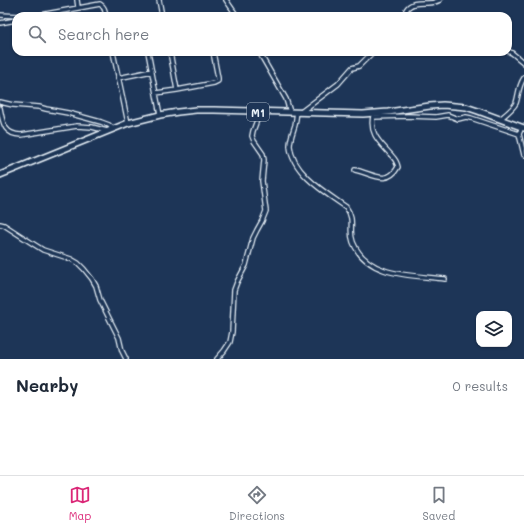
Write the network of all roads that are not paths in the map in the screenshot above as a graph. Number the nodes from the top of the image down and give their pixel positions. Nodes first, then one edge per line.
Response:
1 (77, 0) edge
2 (159, 0) edge
3 (226, 0) edge
4 (440, 0) edge
5 (78, 7) junction
6 (54, 12) edge
7 (105, 12) edge
8 (161, 12) edge
9 (234, 12) edge
10 (407, 12) edge
11 (0, 15) edge
12 (12, 16) edge
13 (12, 21) edge
14 (0, 23) edge
15 (512, 53) edge
16 (114, 56) edge
17 (149, 56) edge
18 (171, 56) edge
19 (214, 56) edge
20 (261, 56) edge
21 (369, 56) edge
22 (524, 63) edge
23 (152, 71) junction
24 (118, 78) junction
25 (524, 78) edge
26 (177, 90) junction
27 (156, 94) junction
28 (0, 102) edge
29 (0, 108) edge
30 (260, 112) junction
31 (290, 112) junction
32 (298, 112) junction
33 (160, 115) junction
34 (374, 115) junction
35 (500, 119) junction
36 (128, 122) junction
37 (523, 127) edge
38 (113, 129) junction
39 (107, 131) junction
40 (518, 134) junction
41 (524, 155) edge
42 (356, 170) dead end
43 (0, 175) edge
44 (0, 224) edge
45 (446, 279) dead end
46 (126, 359) edge
47 (217, 359) edge

1 - 5 street
2 - 8 street
3 - 9 street
4 - 10 street
5 - 6 street
5 - 7 street
11 - 12 street
13 - 14 street
15 - 22 street
16 - 24 street
17 - 23 street
18 - 26 street
19 - 26 street
20 - 31 street
21 - 32 street
23 - 24 street
23 - 27 street
24 - 36 street
25 - 35 street
26 - 27 street
27 - 33 street
28 - 38 street
29 - 39 street
30 - 31 highway, M1
30 - 33 highway, M1
30 - 47 street
31 - 32 highway, M1
32 - 34 highway, M1
32 - 45 street
33 - 36 highway, M1
34 - 35 highway, M1
34 - 40 street
34 - 42 street
35 - 37 highway, M1
36 - 38 highway, M1
37 - 40 street
38 - 39 highway, M1
39 - 43 highway, M1
40 - 41 street
44 - 46 street

